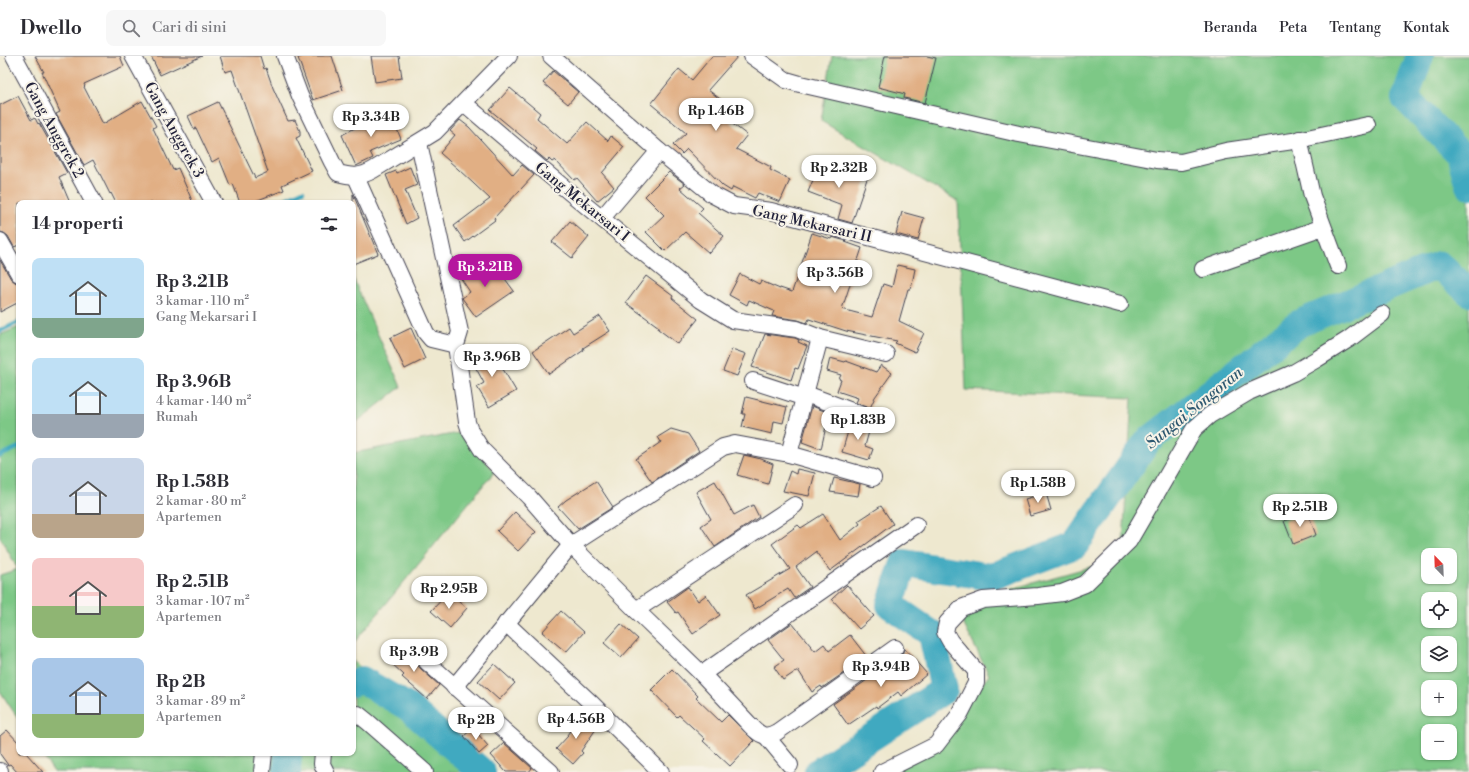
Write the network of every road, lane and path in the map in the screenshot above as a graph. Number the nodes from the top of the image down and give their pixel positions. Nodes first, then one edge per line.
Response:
1 (14, 56) edge
2 (133, 56) edge
3 (285, 56) edge
4 (509, 56) edge
5 (551, 56) edge
6 (752, 56) edge
7 (464, 104) junction
8 (1368, 125) dead end
9 (1299, 139) junction
10 (421, 141) junction
11 (659, 151) junction
12 (356, 177) junction
13 (92, 200) edge
14 (212, 200) edge
15 (602, 218) junction
16 (1323, 227) junction
17 (0, 242) edge
18 (1338, 266) dead end
19 (16, 269) edge
20 (1203, 269) dead end
21 (1120, 304) dead end
22 (1382, 314) dead end
23 (820, 338) junction
24 (456, 345) junction
25 (886, 354) dead end
26 (753, 381) dead end
27 (805, 396) junction
28 (873, 419) dead end
29 (789, 454) junction
30 (873, 478) dead end
31 (794, 505) dead end
32 (916, 525) dead end
33 (571, 545) junction
34 (636, 610) junction
35 (506, 623) junction
36 (895, 648) dead end
37 (427, 662) dead end
38 (702, 674) junction
39 (454, 687) junction
40 (356, 714) edge
41 (766, 736) junction
42 (264, 756) edge
43 (323, 756) edge
44 (790, 765) dead end
45 (262, 772) edge
46 (326, 772) edge
47 (425, 772) edge
48 (551, 772) edge
49 (661, 772) edge
50 (882, 772) edge

1 - 13 street, Gang Anggrek 2
2 - 14 street, Gang Anggrek 3
3 - 12 street
4 - 7 street
5 - 11 street, Gang Mekarsari II
6 - 9 street
7 - 10 street
7 - 15 street, Gang Mekarsari I
8 - 9 street
9 - 16 street
10 - 12 street
10 - 24 street
11 - 15 street
11 - 21 street, Gang Mekarsari II
12 - 24 street
15 - 23 street, Gang Mekarsari I
16 - 18 street
16 - 20 street
17 - 19 street
22 - 50 street
23 - 25 street, Gang Mekarsari I
23 - 27 street
24 - 33 street
26 - 27 street
27 - 28 street
27 - 29 street
29 - 30 street
29 - 33 street
31 - 34 street
32 - 38 street
33 - 34 street
33 - 35 street
34 - 38 street
35 - 39 street
35 - 49 street
36 - 41 street
37 - 39 street
38 - 41 street
39 - 48 street
40 - 47 street
41 - 44 street
42 - 45 street
43 - 46 street

